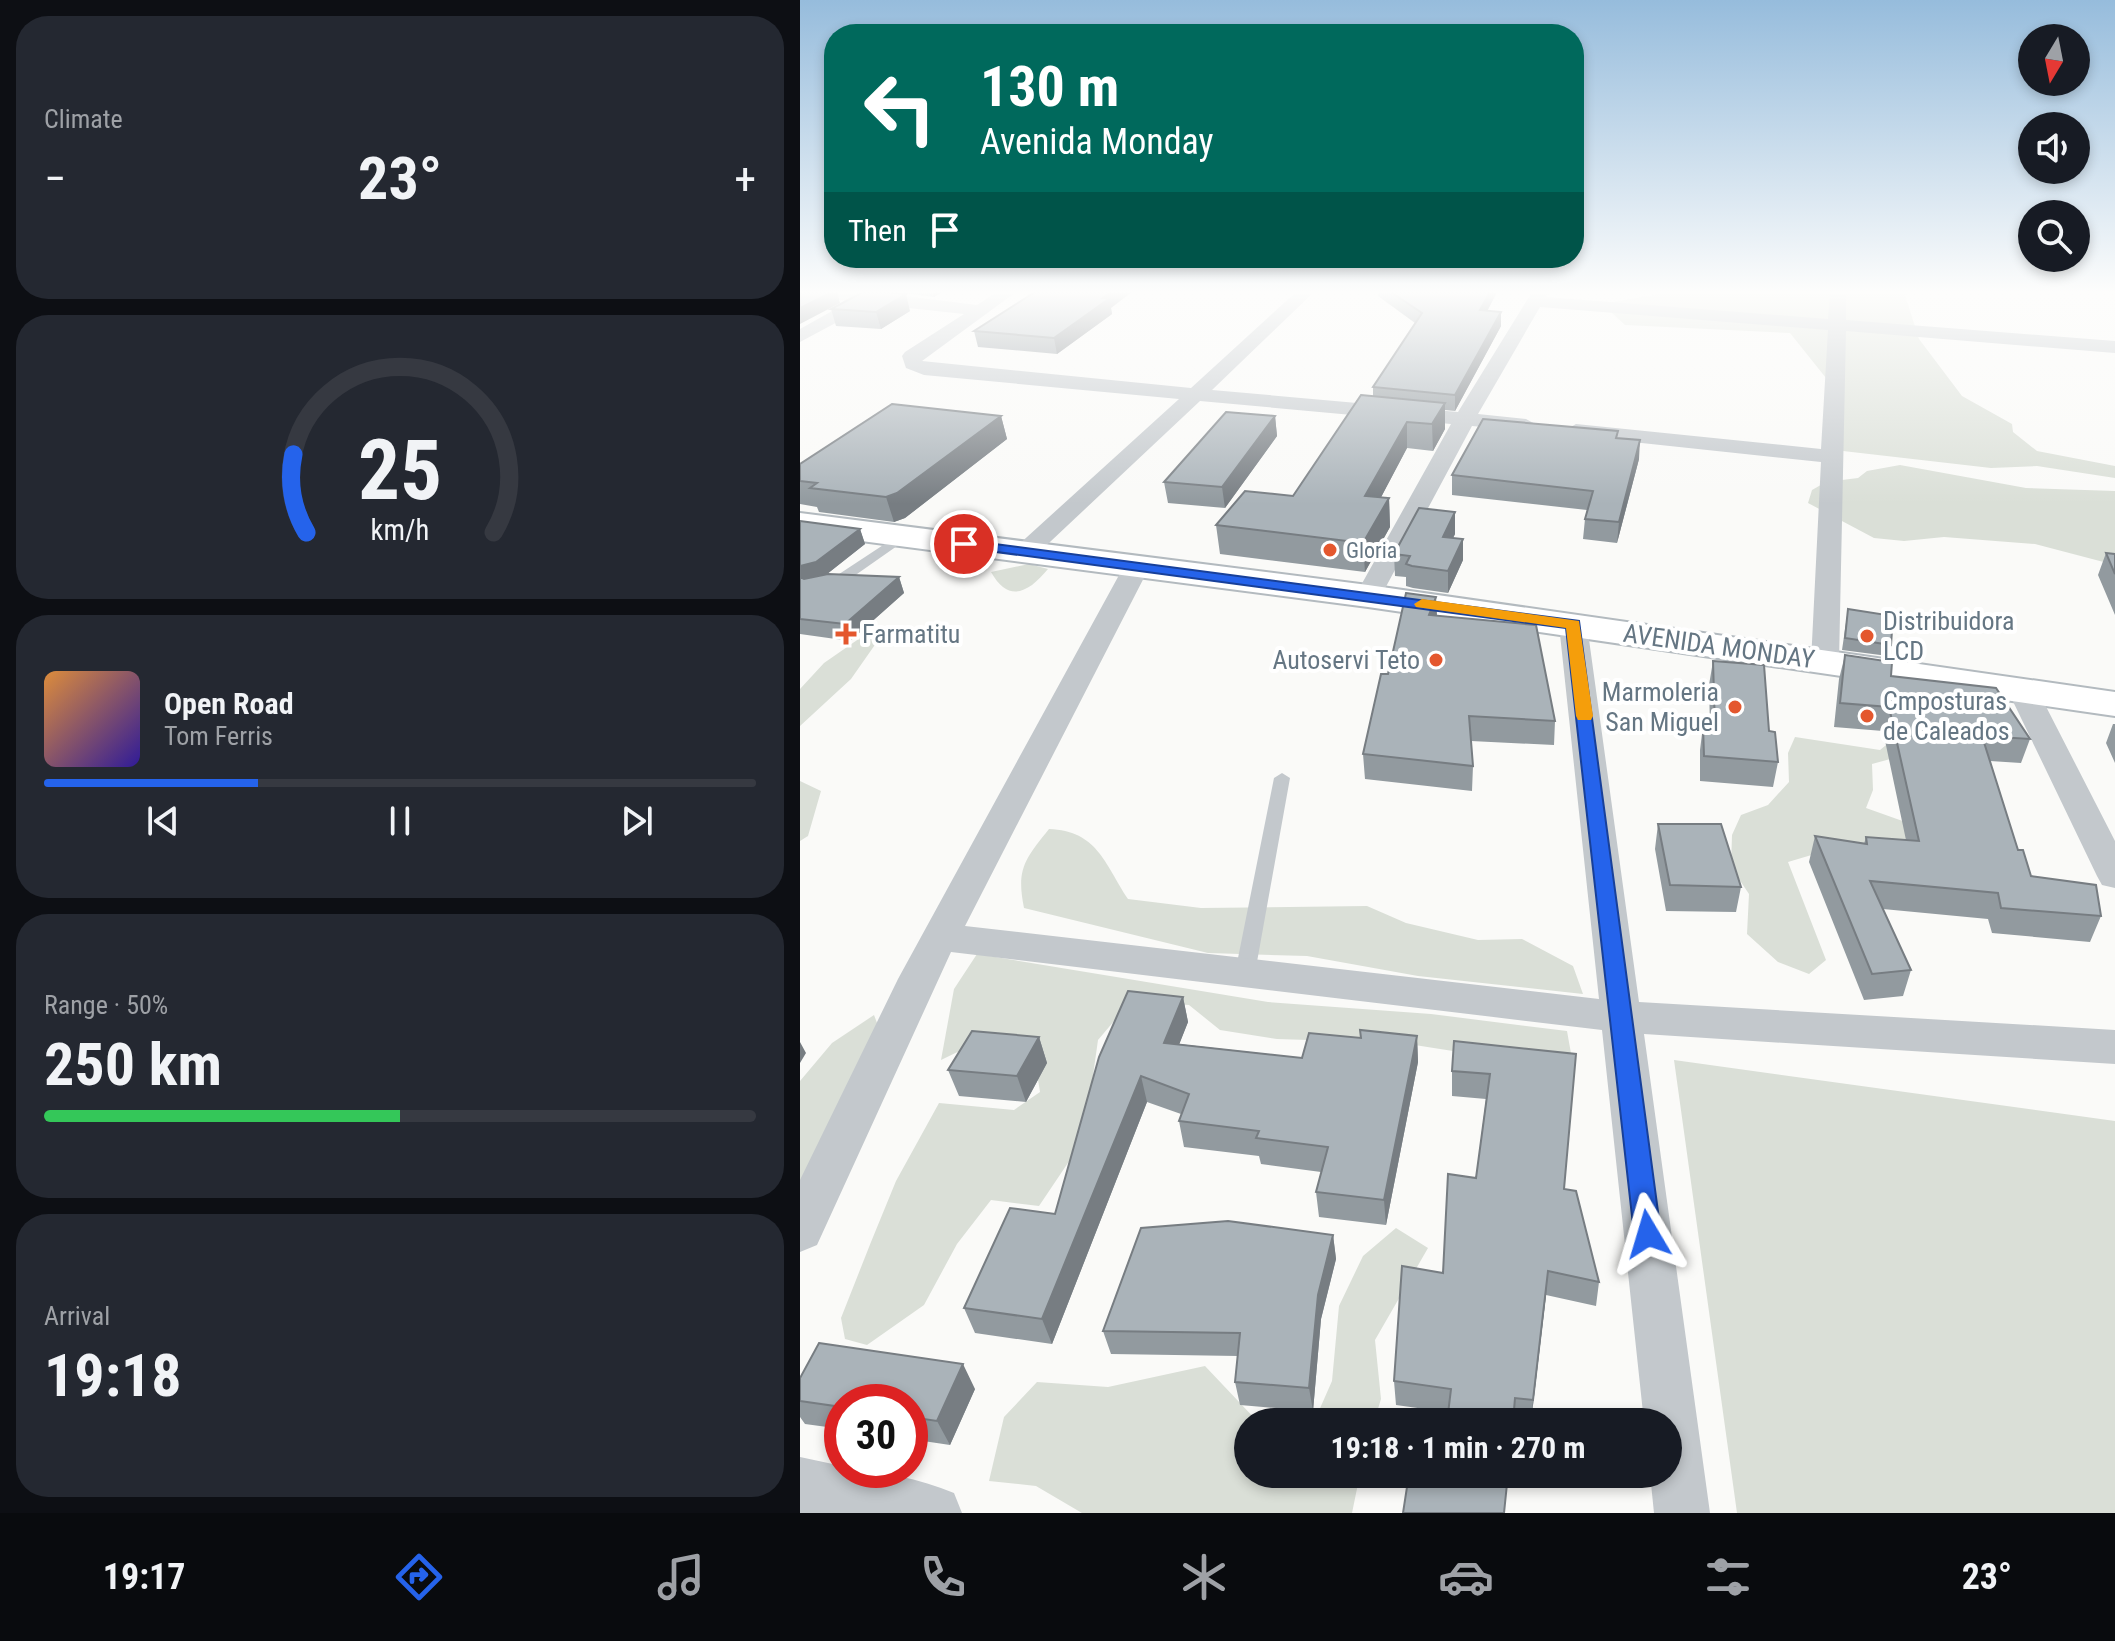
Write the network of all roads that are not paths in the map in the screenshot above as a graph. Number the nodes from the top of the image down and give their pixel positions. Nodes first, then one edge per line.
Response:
1 (913, 363) edge
2 (1230, 363) edge
3 (1498, 363) edge
4 (1837, 363) edge
5 (1198, 393) junction
6 (1465, 419) junction
7 (1833, 457) junction
8 (800, 523) edge
9 (903, 536) junction
10 (1025, 552) junction
11 (1137, 566) junction
12 (818, 587) edge
13 (1368, 596) junction
14 (1573, 625) junction
15 (1825, 662) junction
16 (2023, 691) junction
17 (2115, 704) edge
18 (1282, 778) dead end
19 (2115, 876) edge
20 (940, 937) junction
21 (1245, 973) junction
22 (1621, 1017) junction
23 (2115, 1047) edge
24 (800, 1230) edge
25 (800, 1485) edge
26 (934, 1513) edge
27 (1682, 1513) edge

1 - 5 street
2 - 5 street
3 - 6 street
4 - 7 street
5 - 6 street
5 - 10 street
6 - 7 street
6 - 13 street
7 - 15 street
8 - 9 main road, AVENIDA MONDAY
9 - 10 main road, AVENIDA MONDAY
9 - 12 lane
10 - 11 main road, AVENIDA MONDAY
11 - 13 main road, AVENIDA MONDAY
11 - 20 street
13 - 14 main road, AVENIDA MONDAY
14 - 15 main road, AVENIDA MONDAY
14 - 22 street
15 - 16 main road, AVENIDA MONDAY
16 - 17 main road, AVENIDA MONDAY
16 - 19 street
18 - 21 lane
20 - 21 street
20 - 24 street
21 - 22 street
22 - 23 street
22 - 27 street
25 - 26 street

